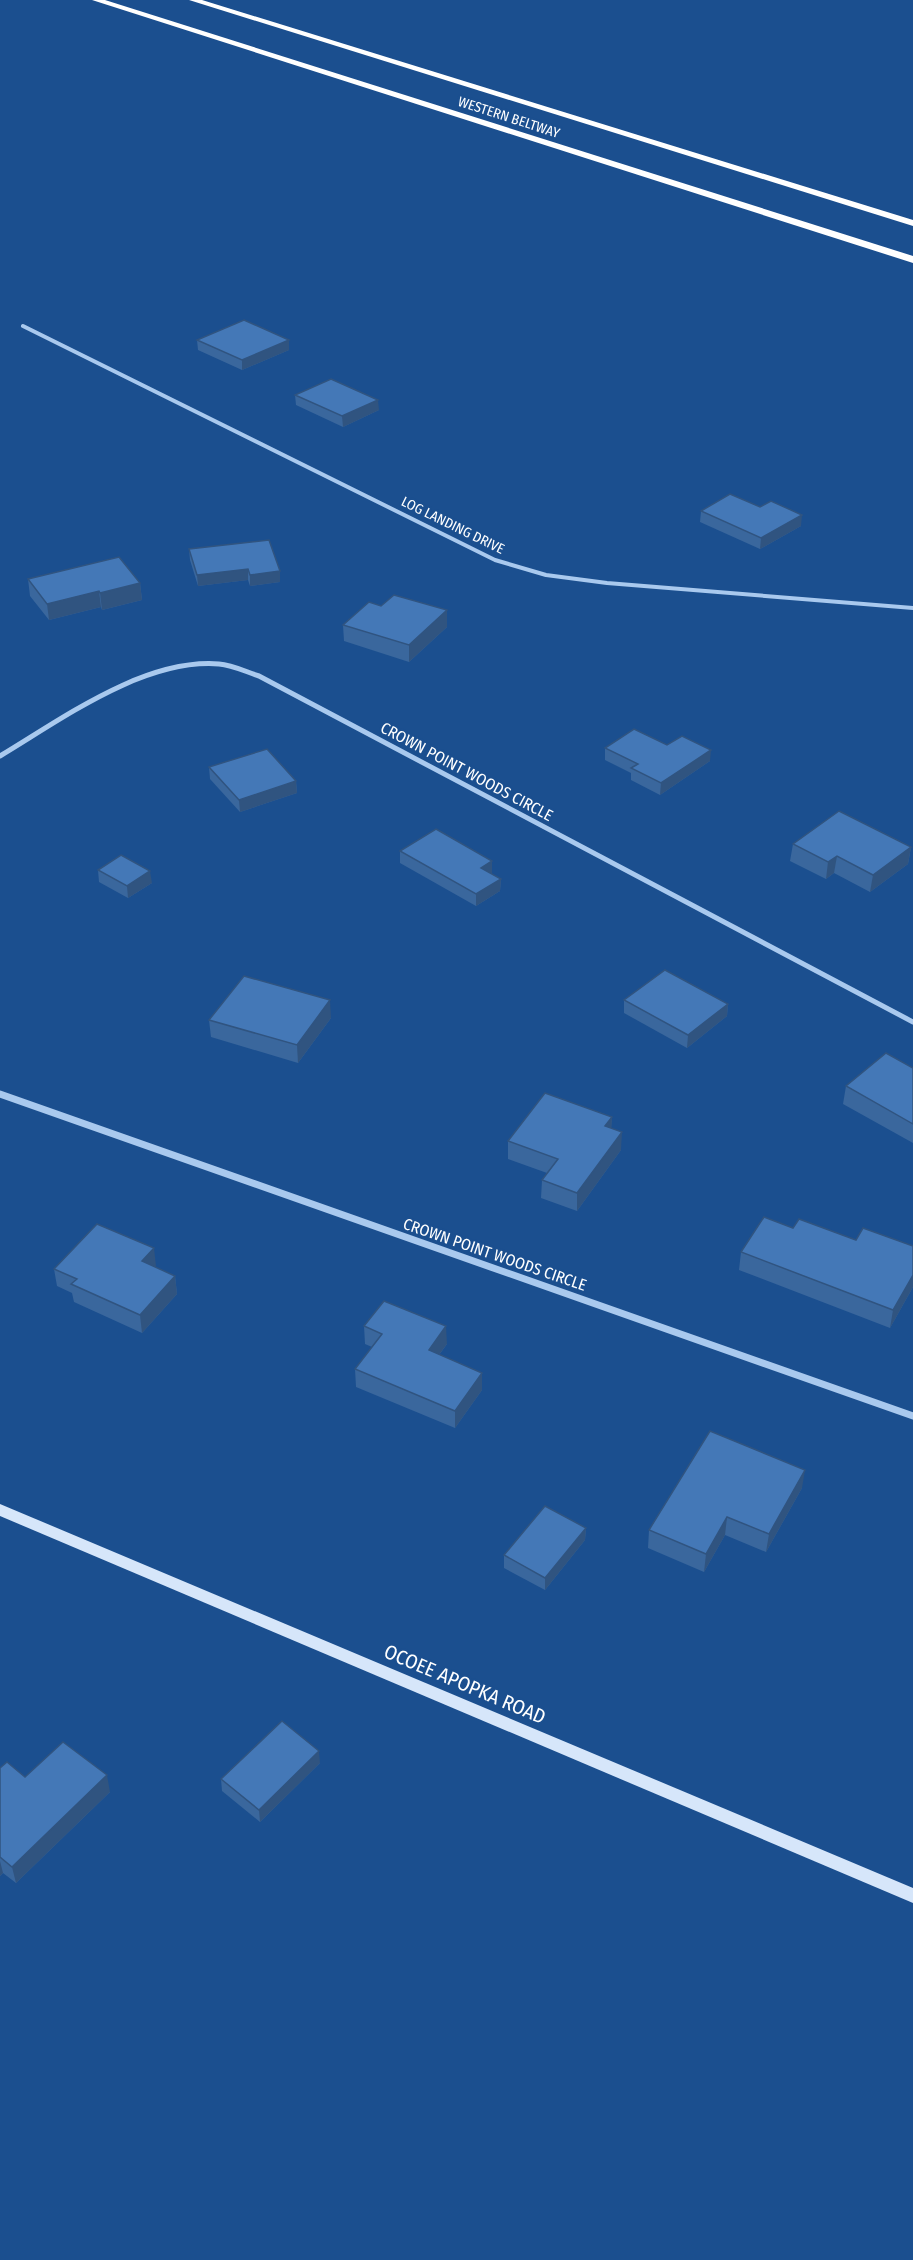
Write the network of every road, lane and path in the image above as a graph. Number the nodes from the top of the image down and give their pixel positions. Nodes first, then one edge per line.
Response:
1 (96, 0) edge
2 (194, 0) edge
3 (913, 224) edge
4 (913, 260) edge
5 (23, 326) dead end
6 (913, 608) edge
7 (0, 756) edge
8 (913, 1022) edge
9 (0, 1094) edge
10 (913, 1416) edge
11 (0, 1510) edge
12 (913, 1896) edge

1 - 4 highway, WESTERN BELTWAY
2 - 3 highway, WESTERN BELTWAY
5 - 6 street, LOG LANDING DRIVE
7 - 8 street, CROWN POINT WOODS CIRCLE
9 - 10 street, CROWN POINT WOODS CIRCLE
11 - 12 main road, OCOEE APOPKA ROAD

